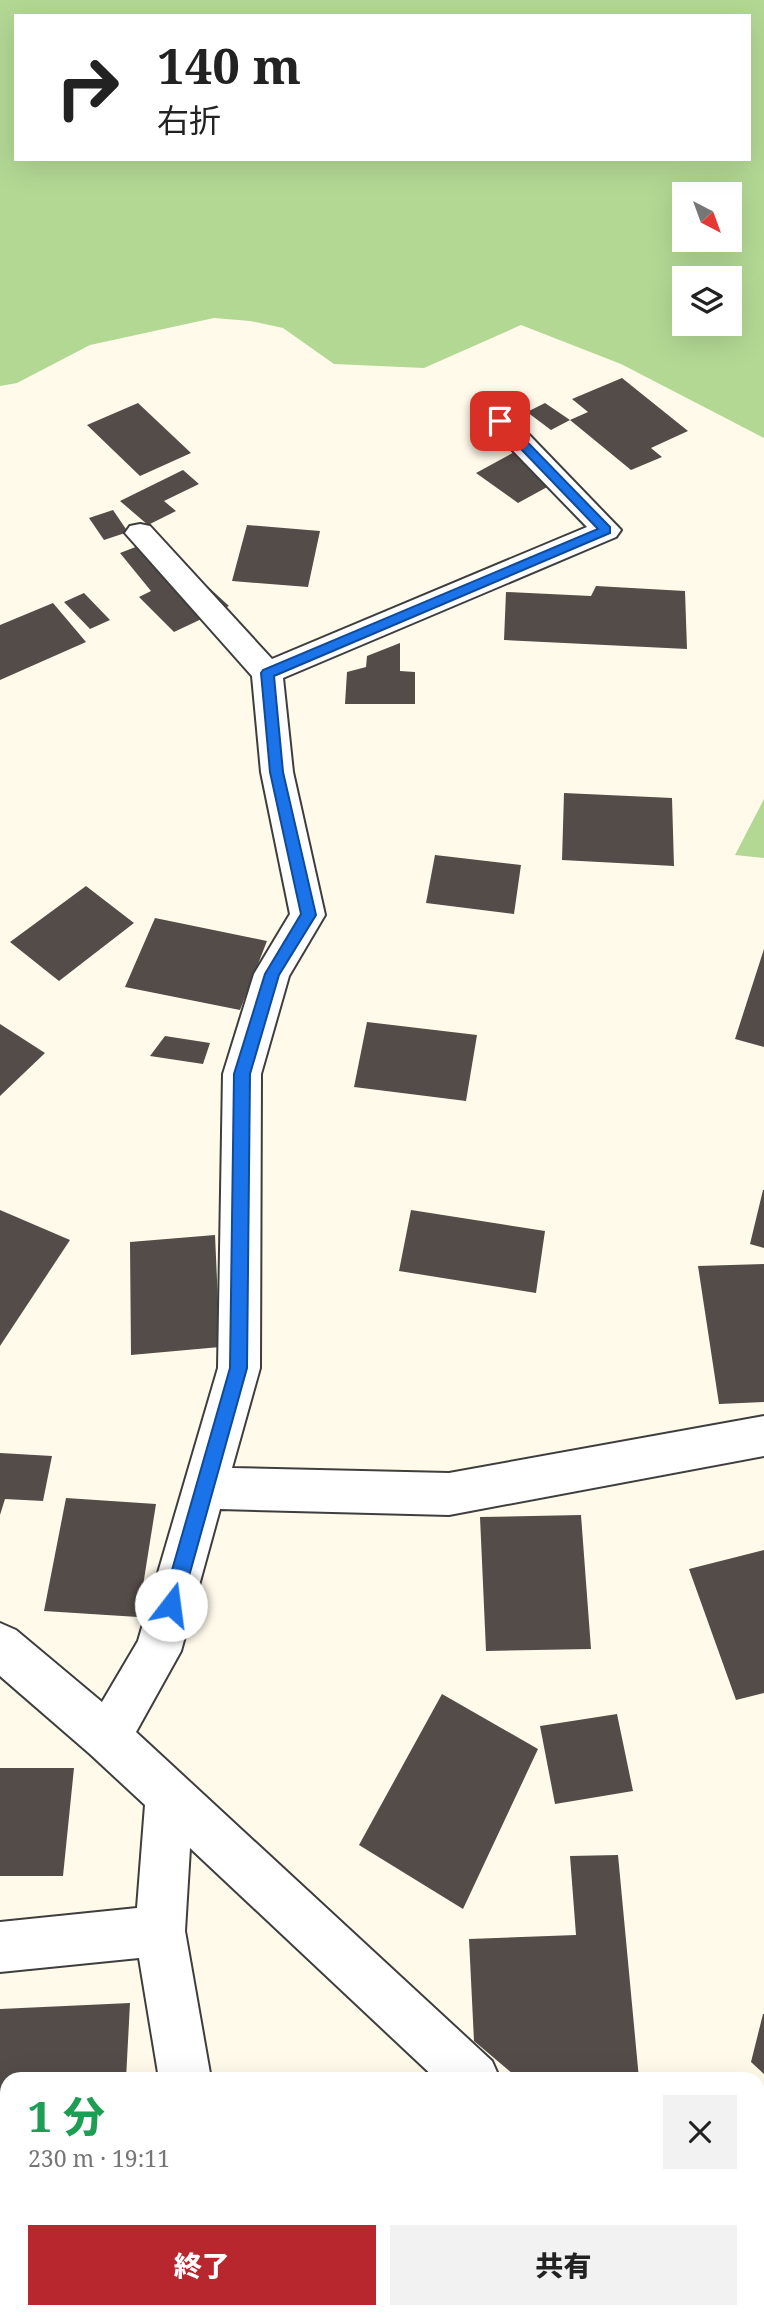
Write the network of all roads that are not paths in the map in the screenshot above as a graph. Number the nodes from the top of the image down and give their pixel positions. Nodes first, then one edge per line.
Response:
1 (500, 421) dead end
2 (140, 533) dead end
3 (267, 673) junction
4 (764, 1437) edge
5 (204, 1488) junction
6 (0, 1646) edge
7 (107, 1737) junction
8 (170, 1794) junction
9 (160, 1930) junction
10 (0, 1947) edge
11 (184, 2072) edge
12 (467, 2072) edge

1 - 3 street
2 - 3 street
3 - 5 street
4 - 5 street
5 - 7 street
6 - 7 street
7 - 8 street
8 - 9 street
8 - 12 street
9 - 10 street
9 - 11 street

